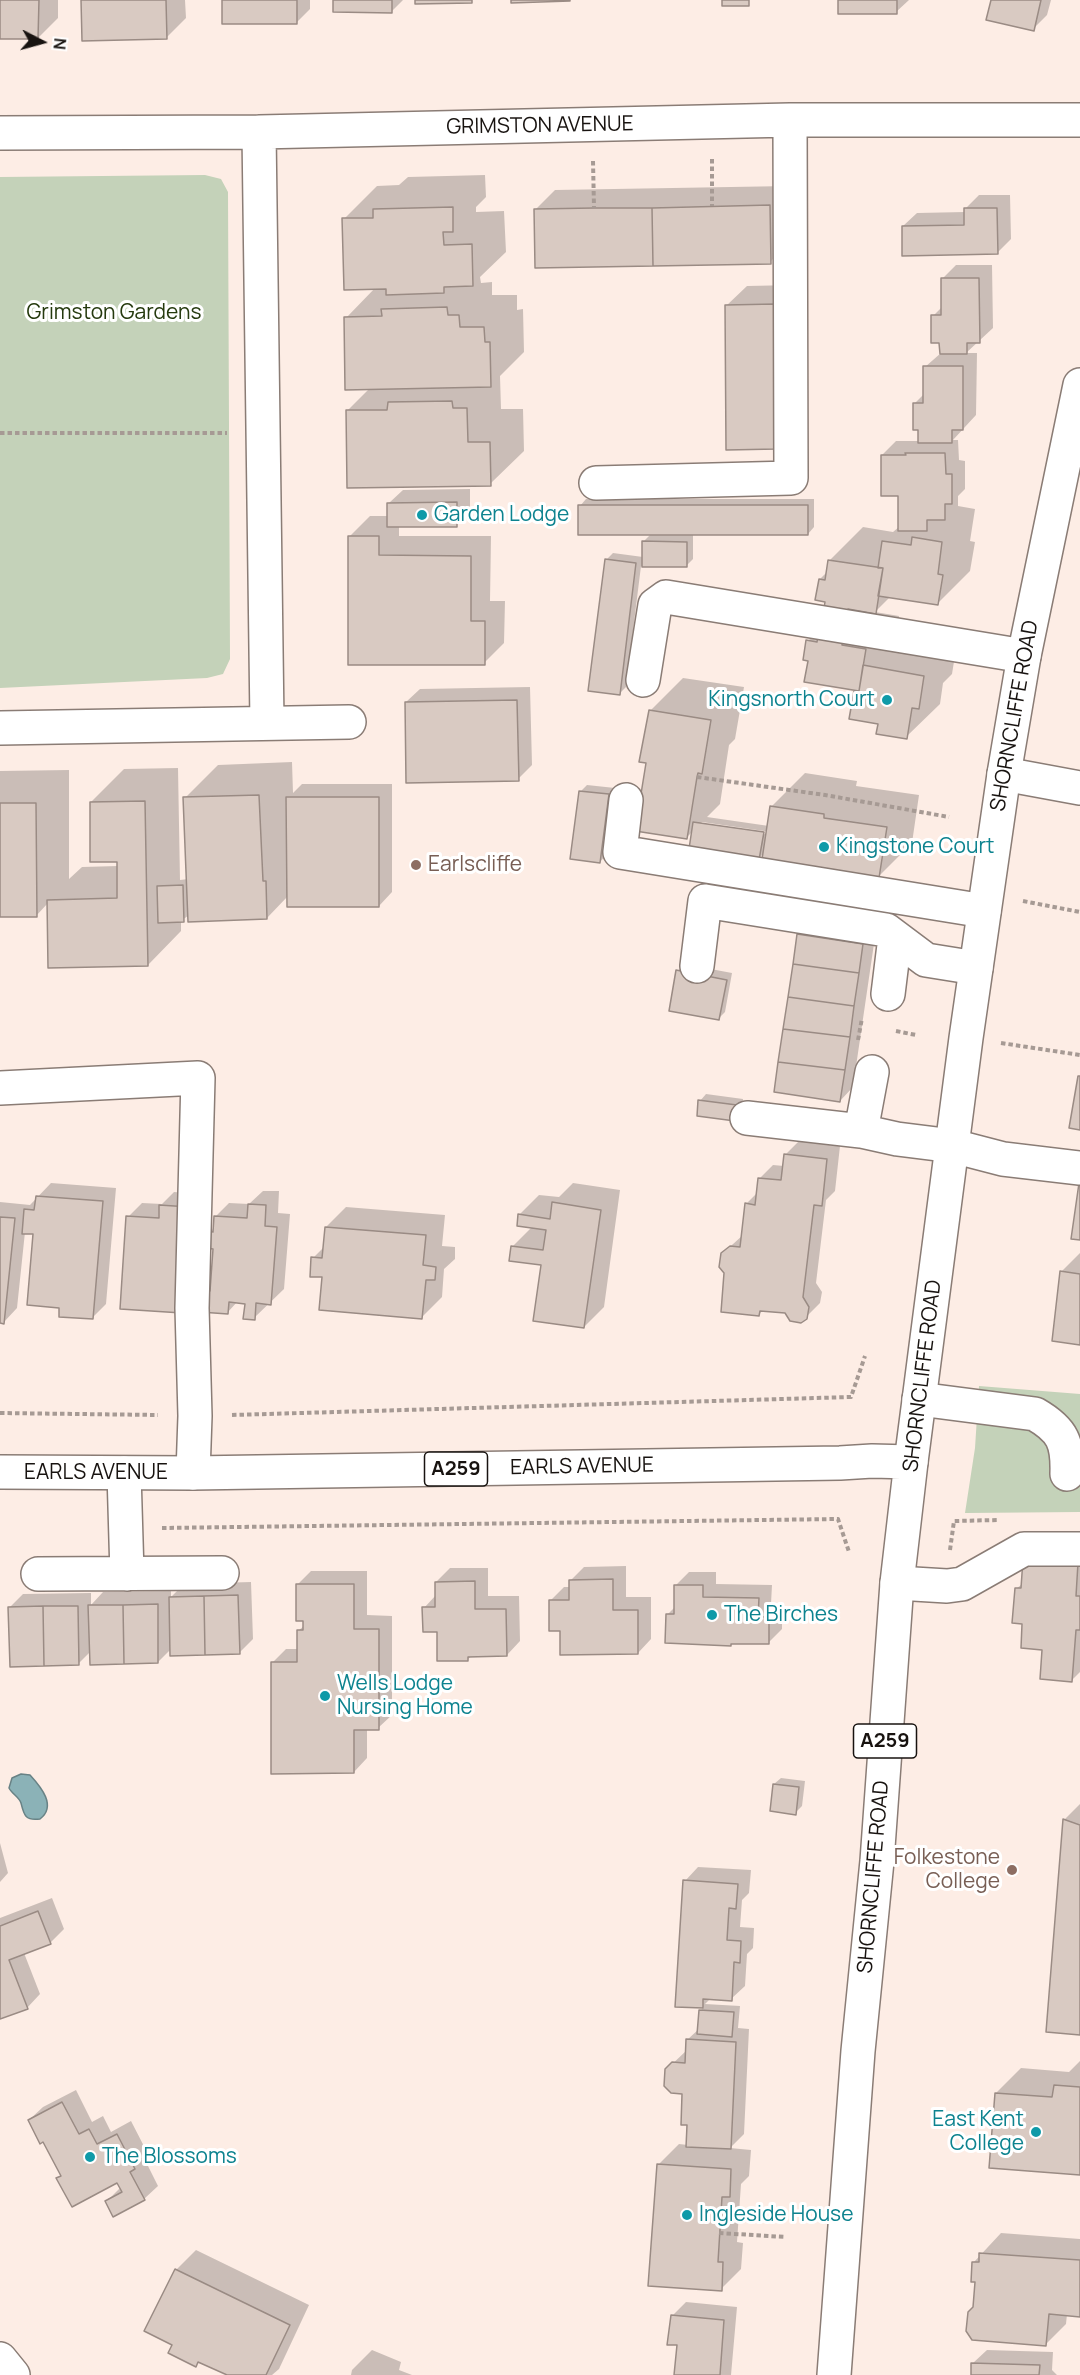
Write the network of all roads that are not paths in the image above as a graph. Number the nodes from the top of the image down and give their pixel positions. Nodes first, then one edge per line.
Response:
1 (790, 120) junction
2 (1080, 120) edge
3 (258, 132) junction
4 (0, 133) edge
5 (1080, 385) edge
6 (596, 483) dead end
7 (1024, 656) junction
8 (643, 680) dead end
9 (349, 722) dead end
10 (267, 723) junction
11 (0, 728) edge
12 (1004, 774) junction
13 (1080, 788) edge
14 (626, 800) dead end
15 (985, 903) junction
16 (895, 937) junction
17 (697, 966) dead end
18 (976, 968) junction
19 (888, 994) dead end
20 (872, 1072) dead end
21 (0, 1088) edge
22 (747, 1118) dead end
23 (861, 1131) junction
24 (953, 1146) junction
25 (1080, 1168) edge
26 (919, 1399) junction
27 (911, 1462) junction
28 (0, 1472) edge
29 (124, 1473) junction
30 (193, 1473) junction
31 (1067, 1474) dead end
32 (1080, 1548) edge
33 (222, 1573) dead end
34 (38, 1574) dead end
35 (127, 1574) junction
36 (897, 1583) junction
37 (0, 2359) edge
38 (13, 2375) edge
39 (834, 2375) edge

1 - 2 main road, GRIMSTON AVENUE
1 - 3 main road, GRIMSTON AVENUE
1 - 6 main road
3 - 4 main road, GRIMSTON AVENUE
3 - 10 main road
5 - 7 main road, SHORNCLIFFE ROAD
7 - 8 main road
7 - 12 main road, SHORNCLIFFE ROAD
9 - 10 main road
10 - 11 main road
12 - 13 main road
12 - 15 main road, SHORNCLIFFE ROAD
14 - 15 main road
15 - 18 main road, SHORNCLIFFE ROAD
16 - 17 main road
16 - 18 main road
16 - 19 main road
18 - 24 main road, SHORNCLIFFE ROAD
20 - 23 main road
21 - 30 main road
22 - 23 main road
23 - 24 main road
24 - 25 main road
24 - 26 main road, SHORNCLIFFE ROAD
26 - 27 main road, SHORNCLIFFE ROAD
26 - 31 main road
27 - 30 main road, EARLS AVENUE / A259
27 - 36 main road, SHORNCLIFFE ROAD / A259
28 - 29 main road, EARLS AVENUE / A259
29 - 30 main road, EARLS AVENUE / A259
29 - 35 main road
32 - 36 main road
33 - 35 main road
34 - 35 main road
36 - 39 main road, SHORNCLIFFE ROAD / A259
37 - 38 main road

